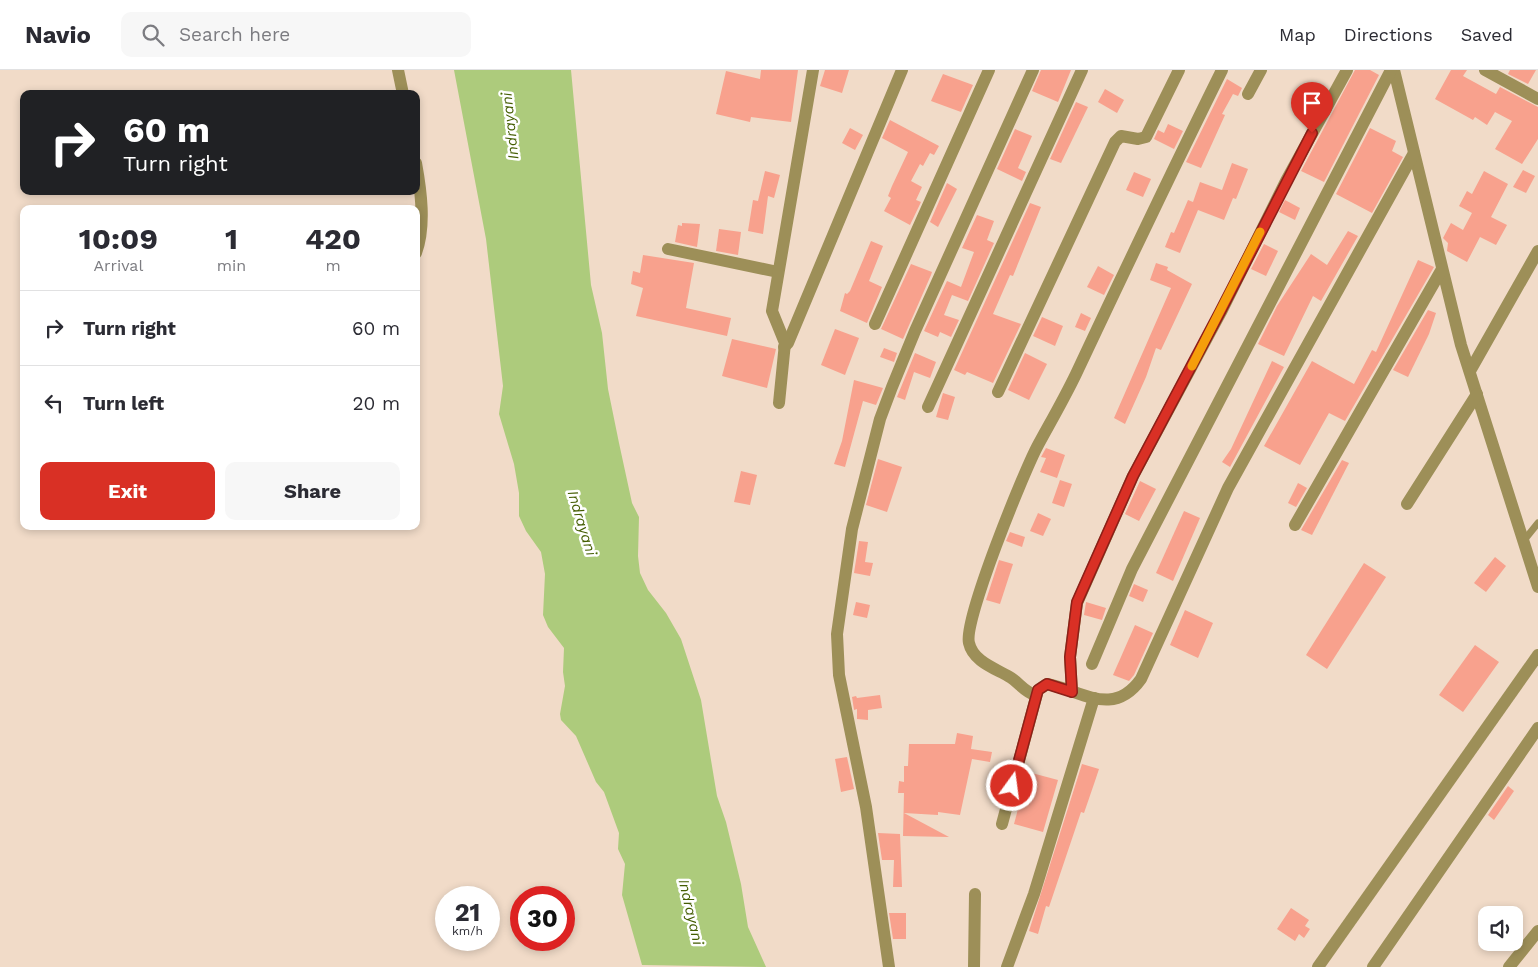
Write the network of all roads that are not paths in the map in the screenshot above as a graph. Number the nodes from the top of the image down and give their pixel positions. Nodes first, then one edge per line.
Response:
1 (398, 70) edge
2 (813, 70) edge
3 (902, 70) edge
4 (989, 70) edge
5 (1033, 70) edge
6 (1082, 70) edge
7 (1180, 70) edge
8 (1222, 70) edge
9 (1261, 70) edge
10 (1347, 70) edge
11 (1393, 70) edge
12 (1485, 70) edge
13 (402, 90) edge
14 (1248, 94) dead end
15 (1538, 99) edge
16 (1414, 153) junction
17 (420, 195) edge
18 (420, 234) edge
19 (668, 250) dead end
20 (1538, 251) edge
21 (1442, 269) junction
22 (778, 272) junction
23 (1532, 272) edge
24 (875, 324) dead end
25 (784, 347) junction
26 (1470, 371) junction
27 (998, 392) dead end
28 (1477, 394) junction
29 (779, 403) dead end
30 (928, 407) dead end
31 (1407, 504) dead end
32 (1538, 523) edge
33 (1296, 525) dead end
34 (1525, 539) junction
35 (1538, 587) edge
36 (1538, 655) edge
37 (1092, 664) dead end
38 (1072, 692) junction
39 (1035, 695) junction
40 (1094, 698) junction
41 (1538, 728) edge
42 (1002, 824) dead end
43 (976, 894) dead end
44 (1538, 931) edge
45 (890, 967) edge
46 (974, 967) edge
47 (1007, 967) edge
48 (1318, 967) edge
49 (1373, 967) edge
50 (1509, 967) edge

1 - 13 street
2 - 22 street
3 - 25 street
4 - 24 street
5 - 45 street
6 - 30 street
7 - 27 street
8 - 39 street
9 - 14 street
10 - 38 street
11 - 16 street
11 - 37 street
12 - 15 street
16 - 21 street
16 - 40 street
17 - 18 street
19 - 22 street
20 - 23 street
21 - 26 street
21 - 33 street
22 - 25 street
23 - 26 street
25 - 29 street
26 - 28 street
28 - 31 street
28 - 34 street
32 - 34 lane
34 - 35 street
36 - 48 street
38 - 39 street
38 - 40 street
39 - 42 street
40 - 47 street
41 - 49 street
43 - 46 street
44 - 50 street

